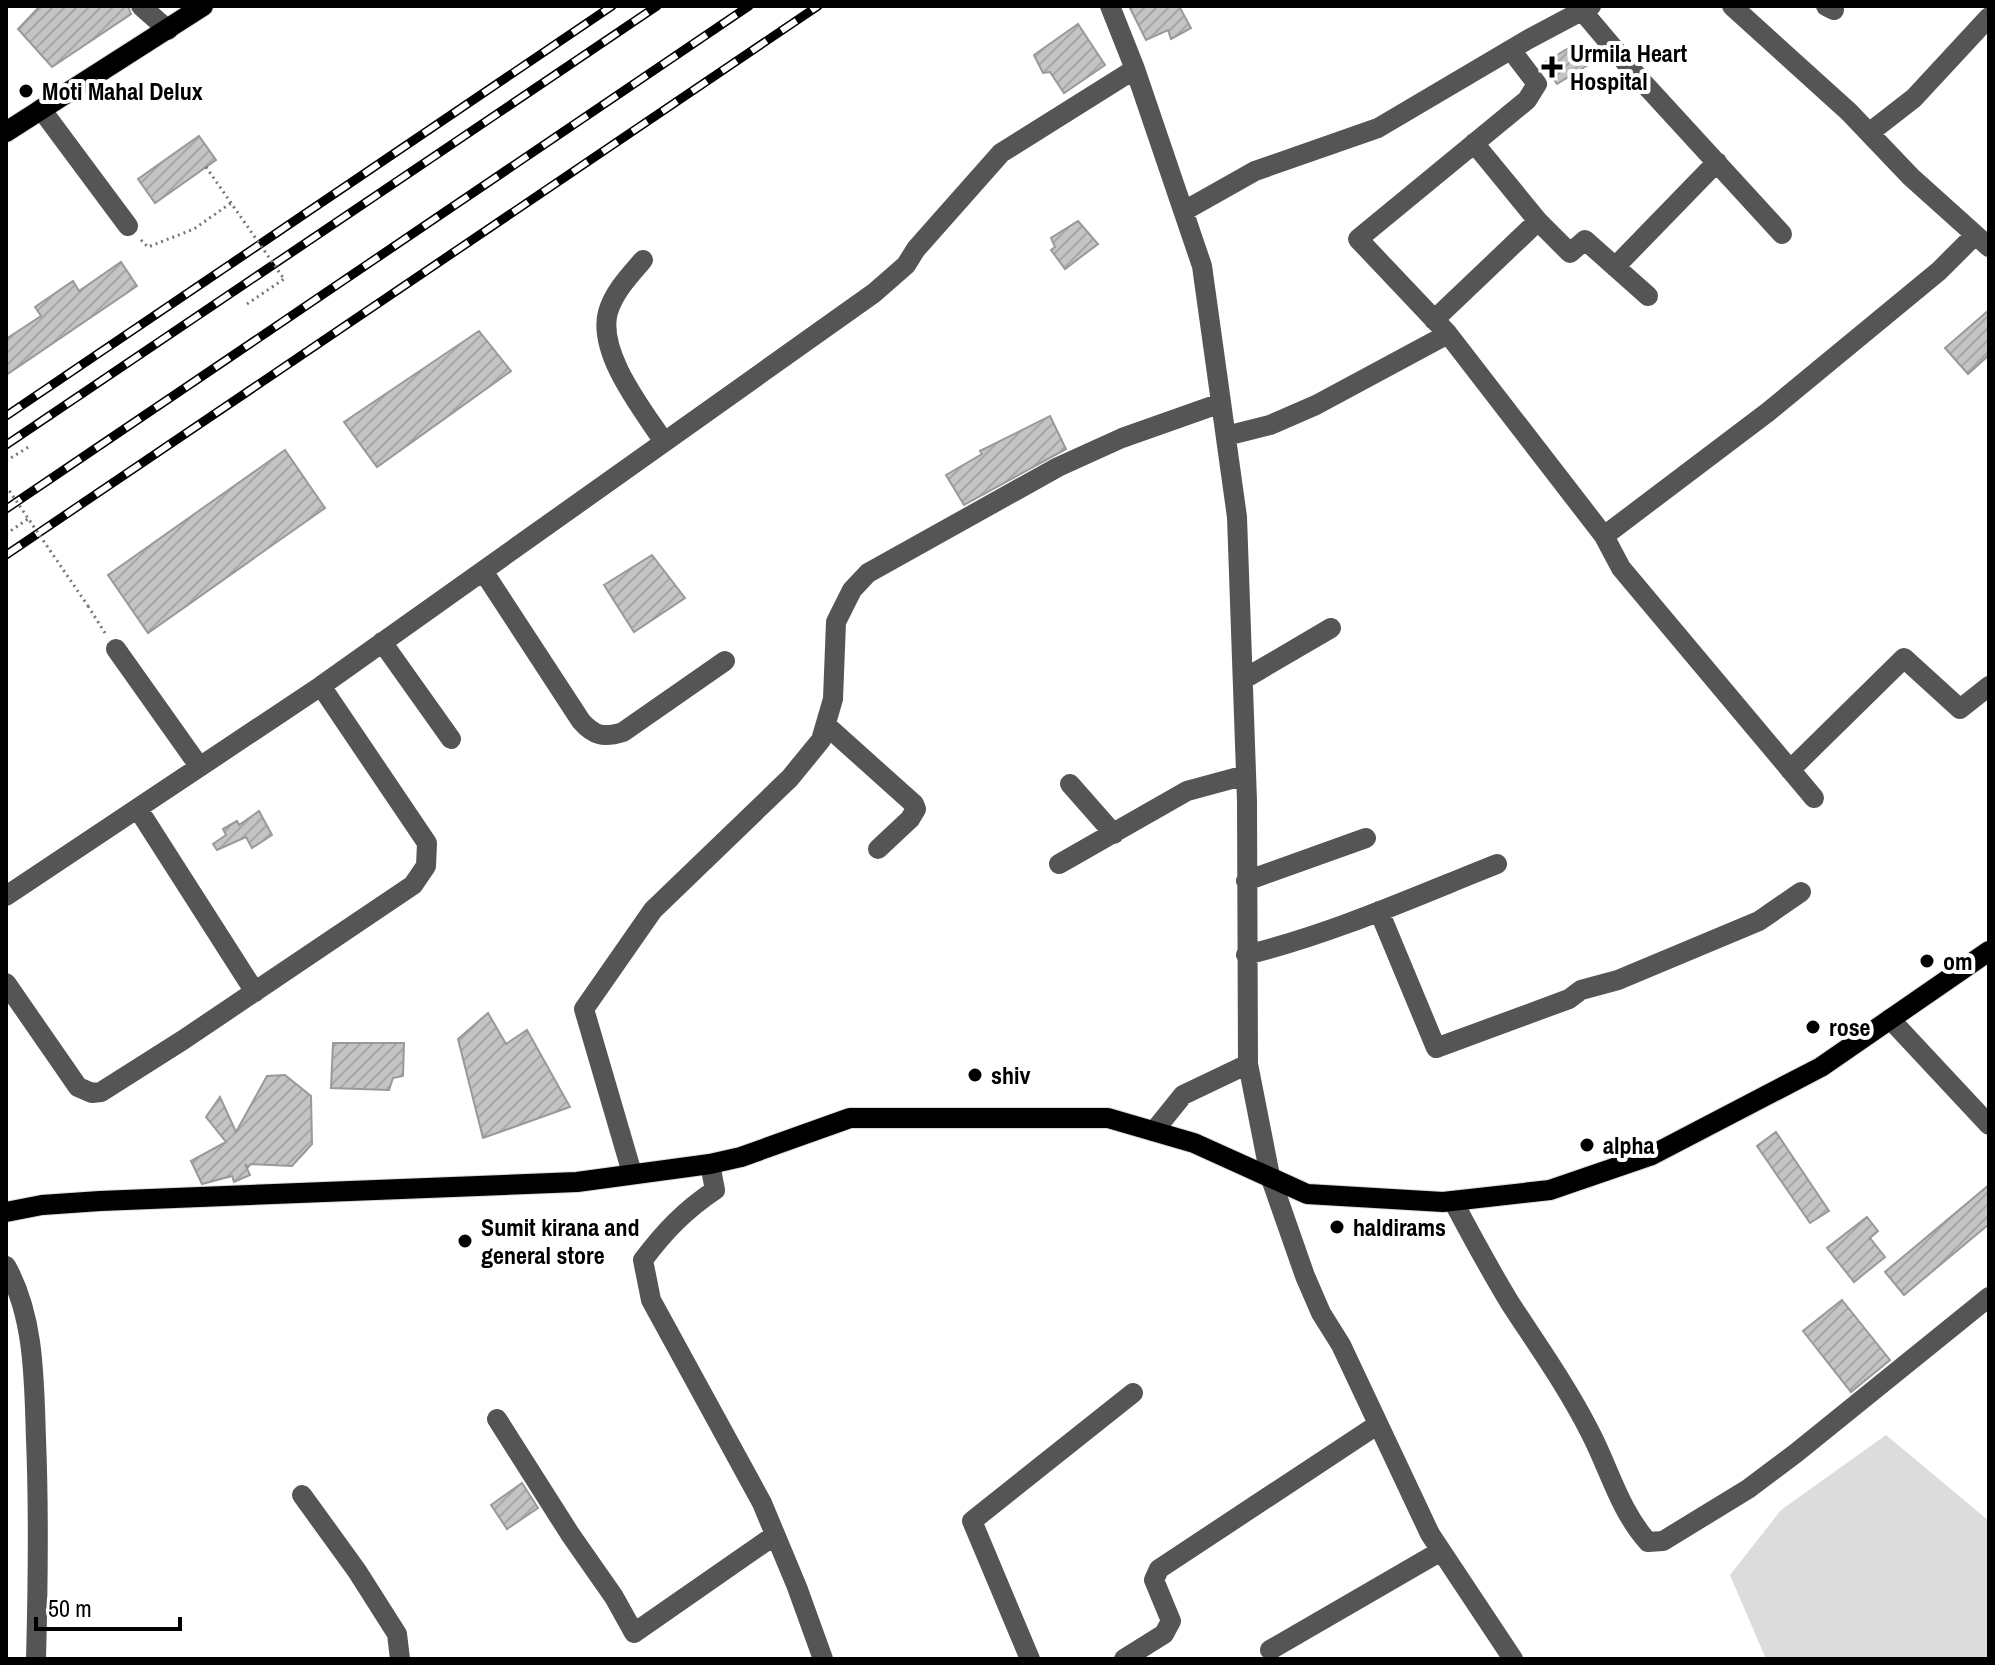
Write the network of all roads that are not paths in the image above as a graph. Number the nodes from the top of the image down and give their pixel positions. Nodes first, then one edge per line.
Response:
1 (141, 6) edge
2 (203, 6) edge
3 (1110, 6) edge
4 (1732, 6) edge
5 (1583, 8) edge
6 (1989, 17) edge
7 (168, 30) junction
8 (1511, 50) junction
9 (1135, 69) junction
10 (41, 109) junction
11 (6, 132) edge
12 (1869, 133) junction
13 (1474, 143) junction
14 (1717, 162) junction
15 (1184, 211) junction
16 (1538, 221) junction
17 (128, 226) road end
18 (1782, 234) dead end
19 (1982, 241) edge
20 (643, 260) dead end
21 (1615, 267) junction
22 (1648, 296) dead end
23 (1441, 327) junction
24 (1221, 403) junction
25 (1226, 436) junction
26 (664, 442) junction
27 (1604, 536) junction
28 (483, 571) junction
29 (1331, 628) dead end
30 (382, 642) junction
31 (116, 649) road end
32 (725, 661) dead end
33 (1244, 679) junction
34 (321, 686) junction
35 (1989, 686) edge
36 (827, 726) junction
37 (451, 739) dead end
38 (199, 766) junction
39 (1790, 770) junction
40 (1246, 775) junction
41 (1070, 784) dead end
42 (1814, 798) dead end
43 (138, 809) junction
44 (1114, 834) junction
45 (1366, 838) dead end
46 (878, 849) dead end
47 (1059, 864) dead end
48 (1497, 864) dead end
49 (1246, 881) junction
50 (1801, 892) dead end
51 (6, 896) edge
52 (1379, 911) junction
53 (1989, 951) edge
54 (1246, 955) junction
55 (6, 983) edge
56 (255, 992) junction
57 (1890, 1019) junction
58 (1248, 1064) junction
59 (1989, 1125) edge
60 (1154, 1131) junction
61 (710, 1164) junction
62 (632, 1173) junction
63 (1270, 1176) junction
64 (1453, 1201) junction
65 (6, 1212) edge
66 (6, 1266) edge
67 (1989, 1297) edge
68 (1133, 1393) dead end
69 (497, 1419) dead end
70 (1377, 1425) junction
71 (302, 1495) dead end
72 (775, 1535) junction
73 (1441, 1551) junction
74 (1270, 1650) dead end
75 (36, 1659) edge
76 (400, 1659) edge
77 (823, 1659) edge
78 (1030, 1659) edge
79 (1124, 1659) edge
80 (1513, 1659) edge

1 - 7 street
2 - 7 main road
3 - 9 street
4 - 12 street
5 - 8 street
5 - 14 street
6 - 12 street
7 - 10 main road
8 - 13 street
8 - 15 street
9 - 15 street
9 - 26 street
10 - 11 main road
10 - 17 street
12 - 19 street
13 - 16 street
13 - 23 street
14 - 18 street
14 - 21 street
15 - 24 street
16 - 21 street
16 - 23 street
19 - 27 street
20 - 26 street
21 - 22 street
23 - 25 street
23 - 27 street
24 - 25 street
24 - 36 street
25 - 33 street
26 - 28 street
27 - 39 street
28 - 30 street
28 - 32 street
29 - 33 street
30 - 34 street
30 - 37 street
31 - 38 street
33 - 40 street
34 - 38 street
34 - 56 street
35 - 39 street
36 - 46 street
36 - 62 street
38 - 43 street
39 - 42 street
40 - 44 street
40 - 49 street
41 - 44 street
43 - 51 street
43 - 56 street
44 - 47 street
45 - 49 street
48 - 52 street
49 - 54 street
50 - 52 street
52 - 54 street
53 - 57 main road
54 - 58 street
55 - 56 street
57 - 59 street
57 - 64 main road
58 - 60 street
58 - 63 street
60 - 61 main road
60 - 63 main road
61 - 62 main road
61 - 72 street
62 - 65 main road
63 - 64 main road
63 - 70 street
64 - 67 street
66 - 75 street
68 - 78 street
69 - 72 street
70 - 73 street
70 - 79 street
71 - 76 street
72 - 77 street
73 - 74 street
73 - 80 street

